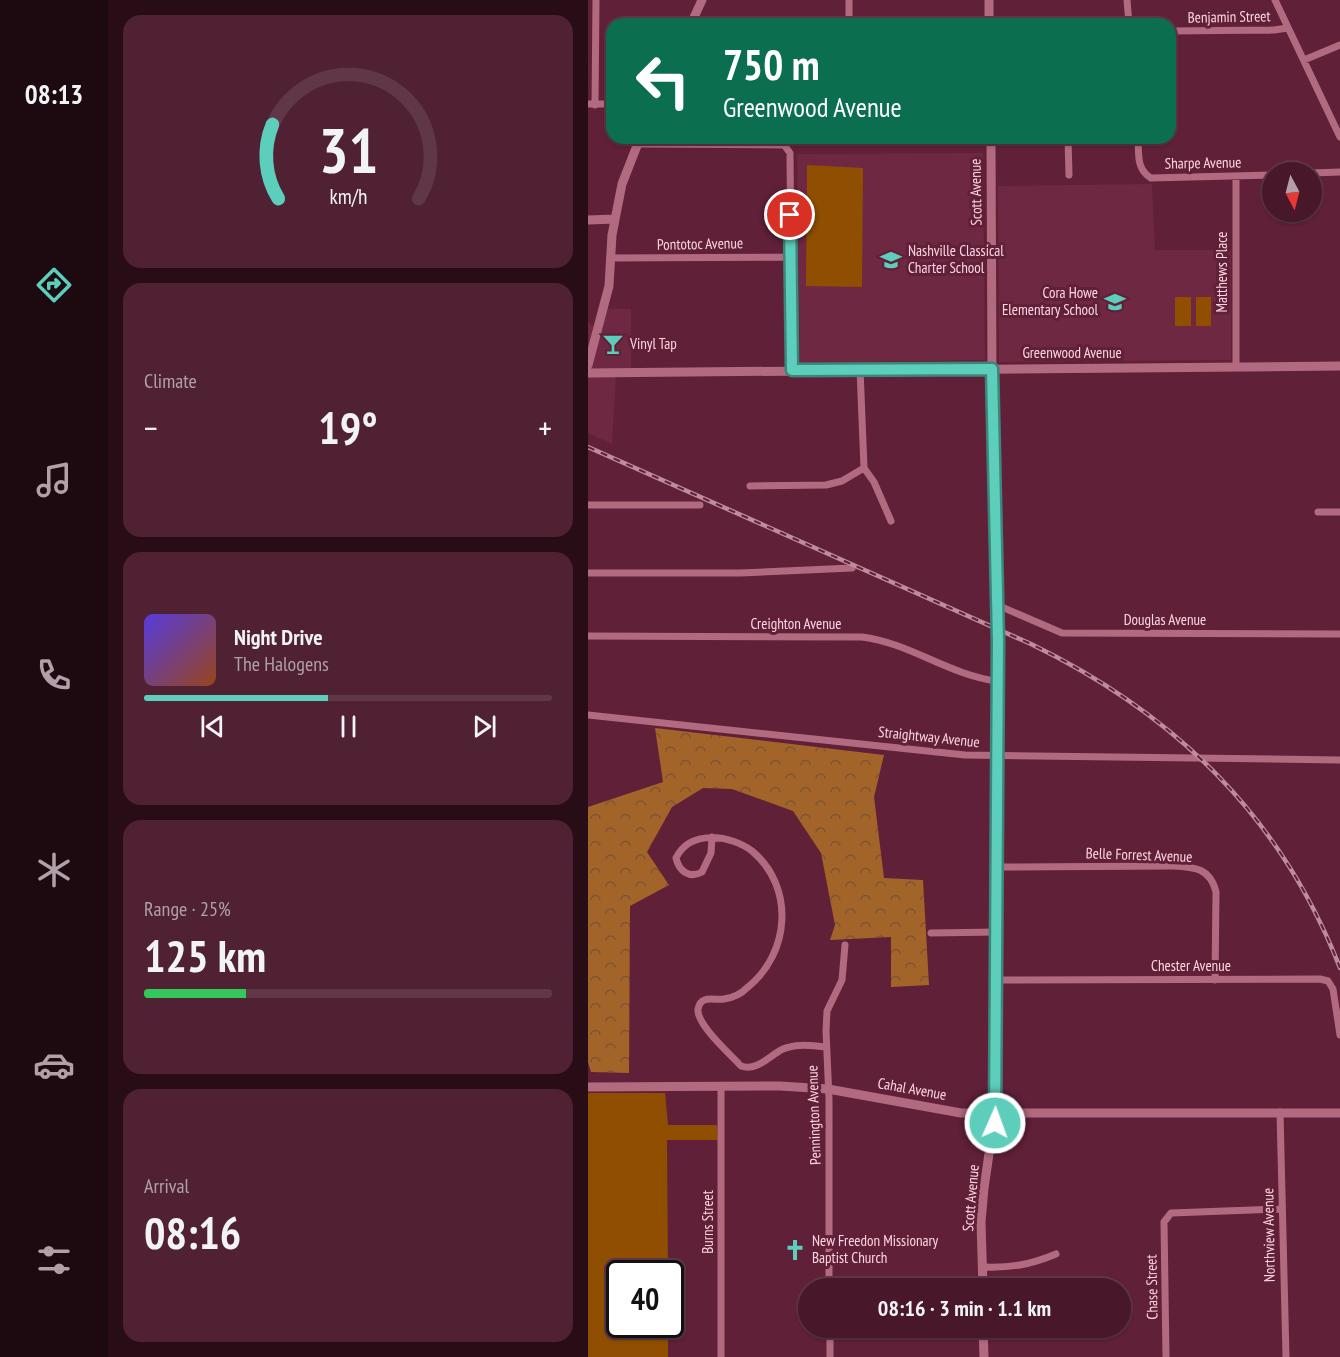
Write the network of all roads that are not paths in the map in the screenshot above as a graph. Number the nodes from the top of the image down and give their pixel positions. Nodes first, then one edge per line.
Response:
1 (596, 0) edge
2 (702, 0) edge
3 (849, 0) edge
4 (989, 0) edge
5 (1127, 0) edge
6 (1275, 0) edge
7 (694, 18) edge
8 (849, 18) edge
9 (989, 18) edge
10 (1128, 18) edge
11 (1288, 27) junction
12 (1176, 32) edge
13 (1340, 45) edge
14 (1304, 60) junction
15 (592, 105) edge
16 (1340, 137) edge
17 (638, 144) edge
18 (726, 144) edge
19 (991, 144) edge
20 (1068, 144) edge
21 (1138, 144) edge
22 (1340, 172) edge
23 (1322, 173) edge
24 (1069, 175) dead end
25 (1262, 176) edge
26 (1236, 177) junction
27 (615, 219) junction
28 (588, 220) edge
29 (791, 256) junction
30 (610, 258) junction
31 (588, 365) edge
32 (1340, 366) edge
33 (1236, 367) junction
34 (861, 369) junction
35 (992, 369) junction
36 (792, 370) junction
37 (588, 373) edge
38 (864, 468) junction
39 (750, 486) dead end
40 (588, 505) edge
41 (700, 505) dead end
42 (1318, 512) dead end
43 (1340, 512) edge
44 (891, 521) dead end
45 (852, 568) dead end
46 (588, 573) edge
47 (997, 604) junction
48 (1340, 634) edge
49 (588, 636) edge
50 (997, 681) junction
51 (588, 715) edge
52 (996, 757) junction
53 (1340, 760) edge
54 (712, 837) junction
55 (997, 867) junction
56 (997, 932) junction
57 (931, 933) dead end
58 (845, 945) dead end
59 (997, 980) junction
60 (1215, 980) junction
61 (1340, 1035) edge
62 (826, 1047) junction
63 (588, 1087) edge
64 (721, 1087) junction
65 (828, 1089) junction
66 (1280, 1112) junction
67 (996, 1113) junction
68 (1340, 1113) edge
69 (1282, 1209) junction
70 (1056, 1254) dead end
71 (982, 1267) junction
72 (829, 1278) edge
73 (983, 1278) edge
74 (830, 1338) edge
75 (983, 1338) edge
76 (721, 1357) edge
77 (830, 1357) edge
78 (984, 1357) edge
79 (1166, 1357) edge
80 (1286, 1357) edge

1 - 15 street
2 - 7 street
3 - 8 street
4 - 9 street
5 - 10 street
6 - 11 street
11 - 12 street, Benjamin Street
11 - 14 street
13 - 14 street
14 - 16 street
17 - 27 street
18 - 29 street
19 - 35 street, Scott Avenue
20 - 24 street
21 - 26 street, Sharpe Avenue
22 - 23 street
25 - 26 street, Sharpe Avenue
26 - 33 street, Matthews Place
27 - 28 street
27 - 30 street
29 - 30 street, Pontotoc Avenue
29 - 36 street
30 - 31 street
32 - 33 street, Greenwood Avenue
33 - 35 street, Greenwood Avenue
34 - 35 street, Greenwood Avenue
34 - 36 street, Greenwood Avenue
34 - 38 street
35 - 47 street, Scott Avenue
36 - 37 street, Greenwood Avenue
38 - 39 street
38 - 44 street
40 - 41 street
42 - 43 street
45 - 46 street
47 - 48 street, Douglas Avenue
47 - 50 street, Scott Avenue
49 - 50 street, Creighton Avenue
50 - 52 street, Scott Avenue
51 - 52 street, Straightway Avenue
52 - 53 street, Straightway Avenue
52 - 55 street, Scott Avenue
54 - 54 street
54 - 62 street
55 - 56 street, Scott Avenue
55 - 60 street, Belle Forrest Avenue
56 - 57 street
56 - 59 street, Scott Avenue
58 - 62 street, Pennington Avenue
59 - 60 street, Chester Avenue
59 - 67 street, Scott Avenue
60 - 61 street, Chester Avenue
62 - 65 street, Pennington Avenue
63 - 64 street, Cahal Avenue
64 - 65 street, Cahal Avenue
64 - 76 street, Burns Street
65 - 67 street, Cahal Avenue
65 - 72 street, Pennington Avenue
66 - 67 street, Cahal Avenue
66 - 68 street, Cahal Avenue
66 - 69 street, Northview Avenue
67 - 71 street, Scott Avenue
69 - 79 street, Chase Street
69 - 80 street, Northview Avenue
70 - 71 street
71 - 73 street, Scott Avenue
74 - 77 street
75 - 78 street

